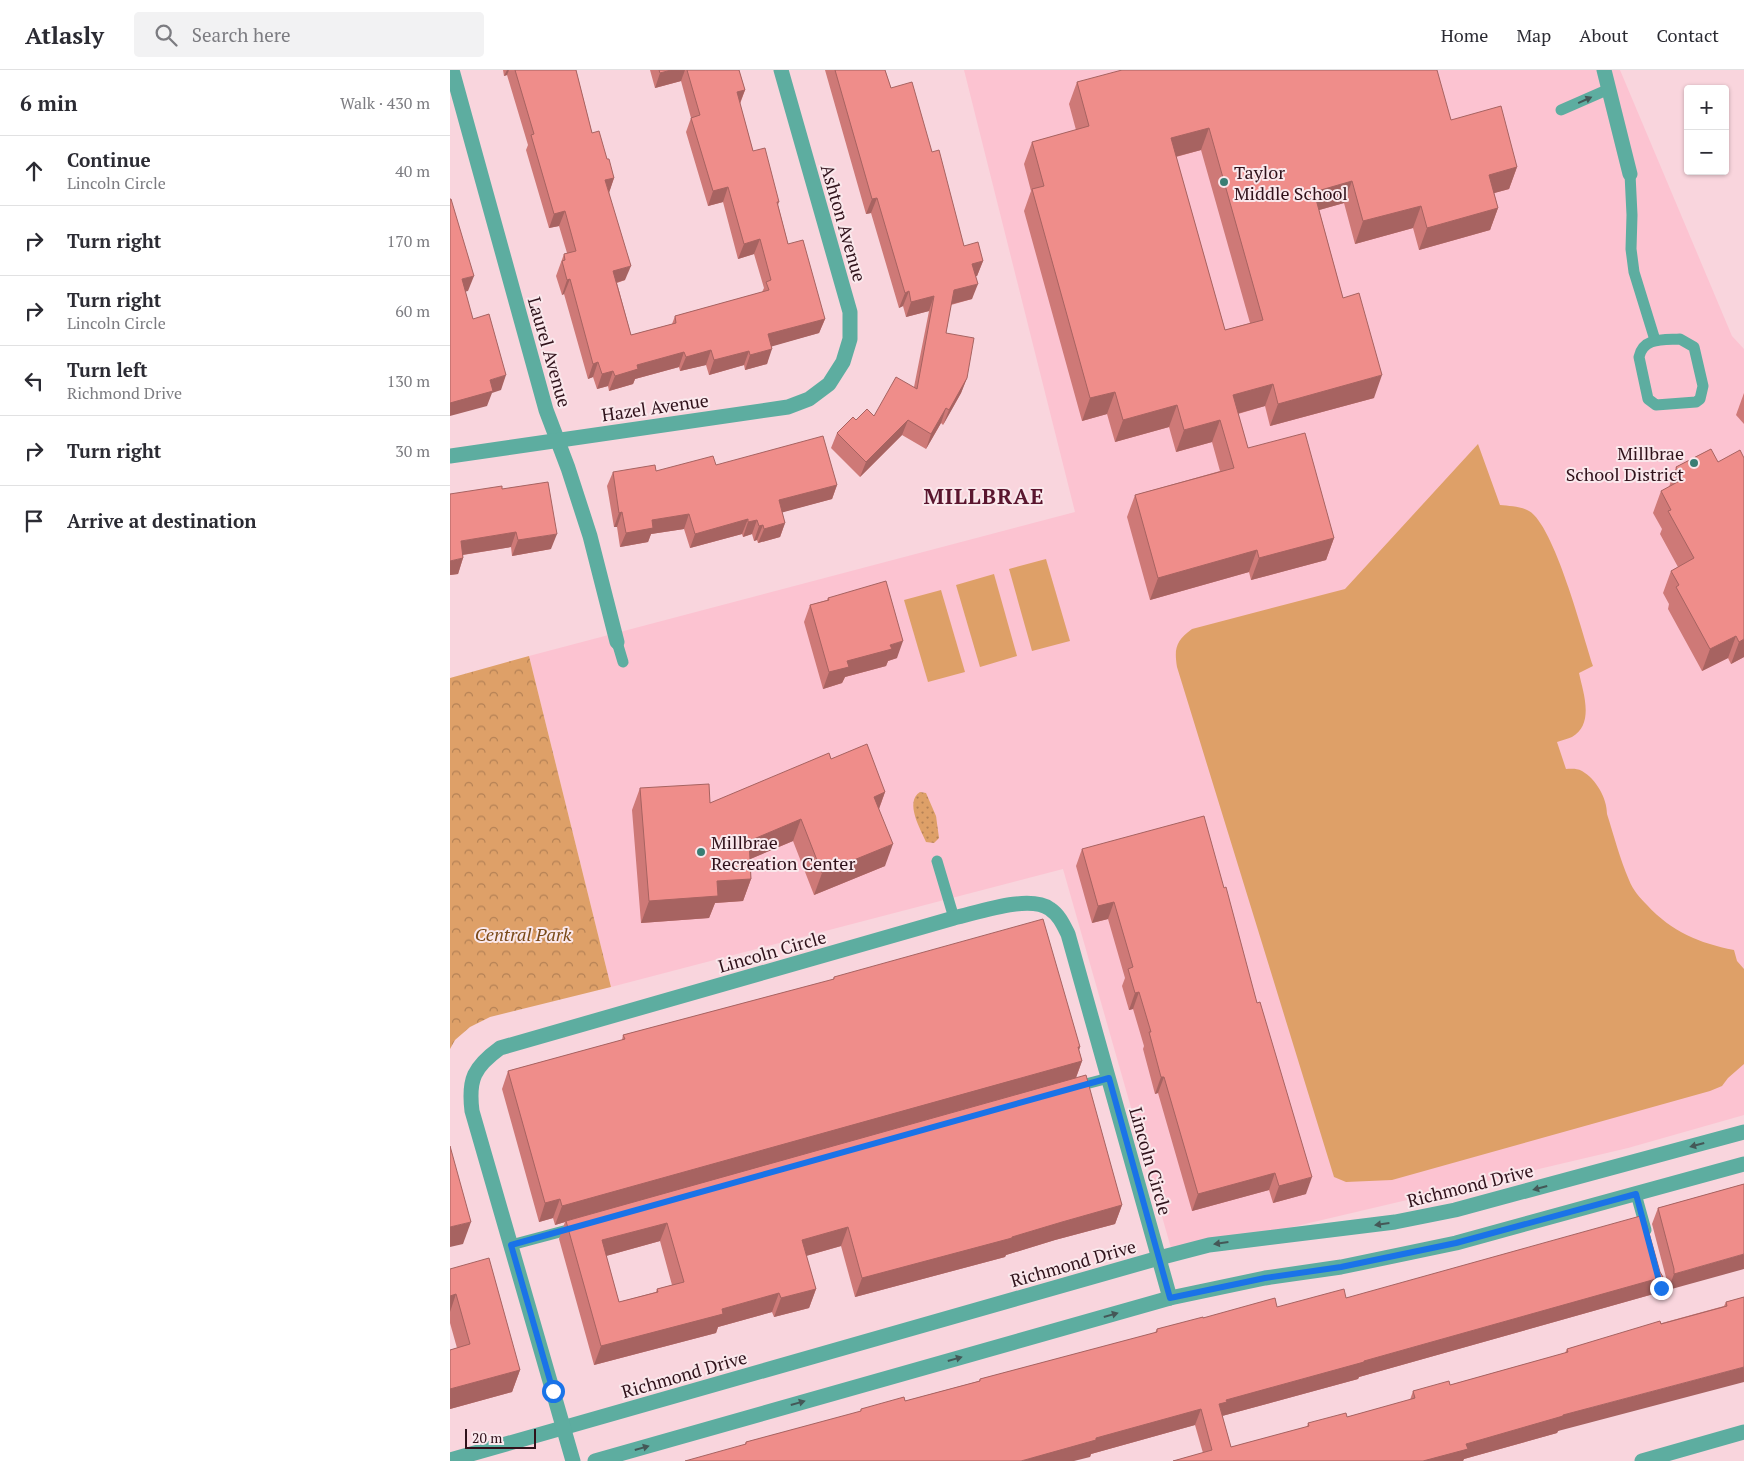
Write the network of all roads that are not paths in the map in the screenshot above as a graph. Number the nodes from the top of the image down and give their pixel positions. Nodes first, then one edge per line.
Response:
1 (452, 70) edge
2 (781, 70) edge
3 (1604, 70) edge
4 (1609, 89) junction
5 (1562, 110) dead end
6 (1630, 174) joint
7 (1654, 340) junction
8 (830, 384) joint
9 (558, 440) junction
10 (450, 456) edge
11 (618, 642) joint
12 (623, 662) dead end
13 (937, 861) dead end
14 (954, 918) junction
15 (1109, 1078) junction
16 (1062, 1091) edge
17 (1744, 1132) edge
18 (1744, 1164) edge
19 (1636, 1194) junction
20 (589, 1224) edge
21 (1648, 1241) edge
22 (511, 1245) junction
23 (1159, 1258) junction
24 (1170, 1298) junction
25 (564, 1428) junction
26 (1744, 1432) edge
27 (450, 1460) edge
28 (573, 1461) edge
29 (595, 1461) edge
30 (1642, 1461) edge

1 - 9 street, Laurel Avenue
2 - 8 street, Ashton Avenue
3 - 4 street
5 -> 4 lane
4 - 6 street
6 - 7 lane
7 - 7 lane
8 - 9 street, Hazel Avenue
9 - 10 street, Hazel Avenue
9 - 11 street, Laurel Avenue
11 - 12 lane
13 - 14 lane
14 - 15 street, Lincoln Circle
14 - 22 street, Lincoln Circle
15 - 16 lane
15 - 23 street, Lincoln Circle
17 -> 23 street, Richmond Drive
18 - 19 street
19 - 21 lane
19 - 24 street
20 - 22 lane
22 - 25 street, Lincoln Circle
23 - 24 street, Lincoln Circle
23 - 25 street, Richmond Drive
29 -> 24 street
25 - 27 street, Richmond Drive
25 - 28 street
26 - 30 street

